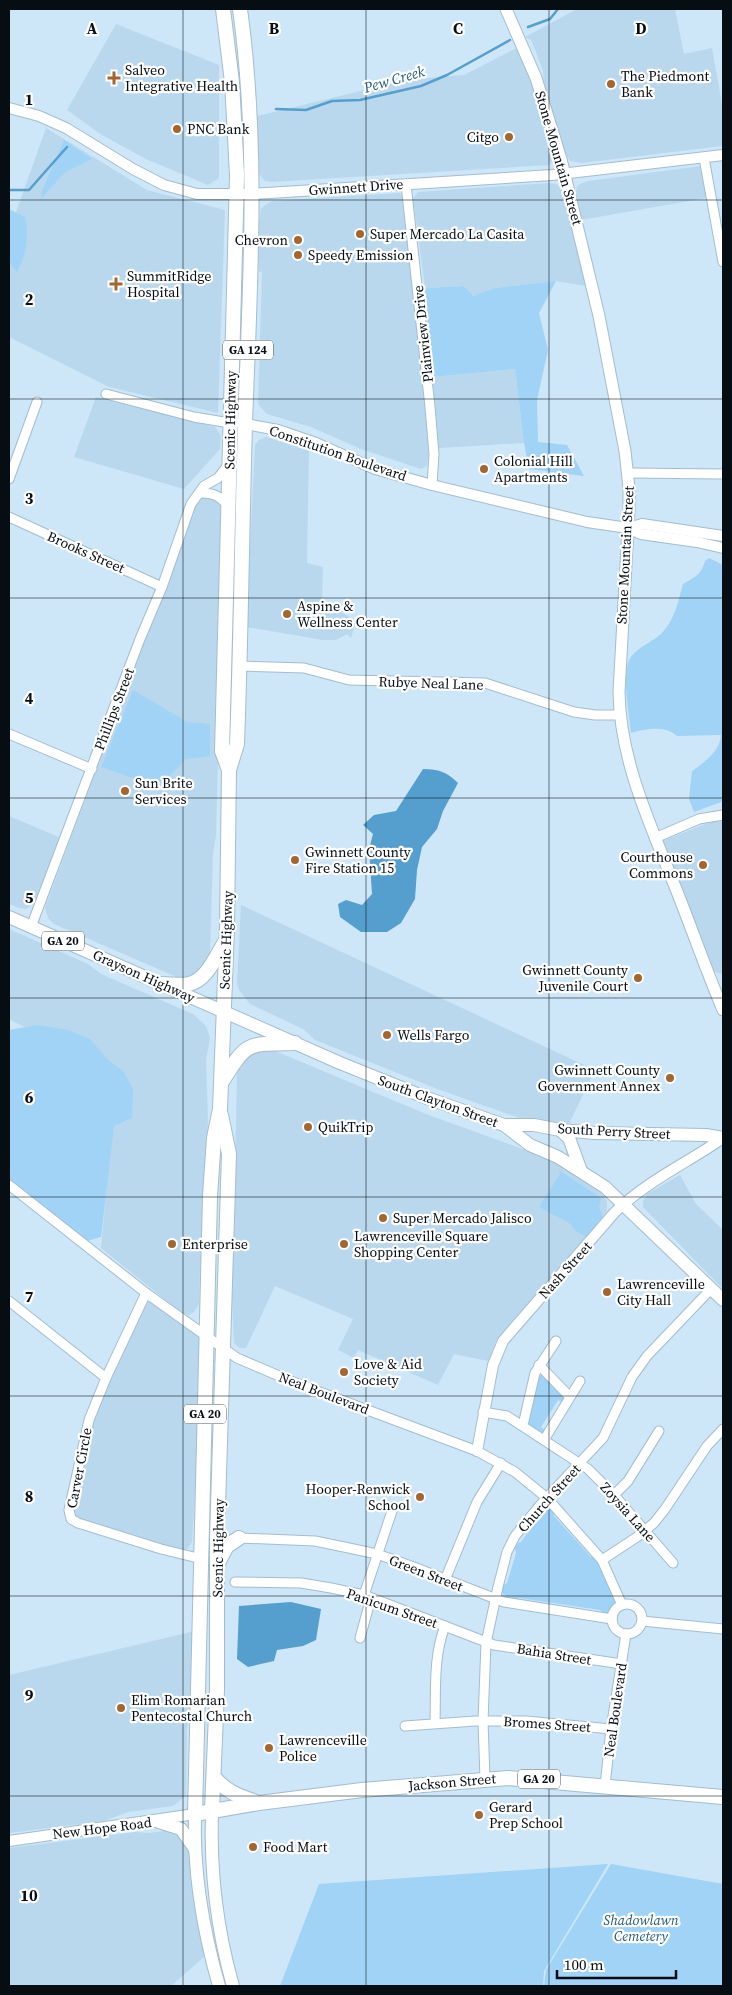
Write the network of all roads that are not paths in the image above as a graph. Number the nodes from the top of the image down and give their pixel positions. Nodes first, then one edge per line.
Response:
1 (240, 9) edge
2 (506, 9) edge
3 (222, 12) edge
4 (9, 108) edge
5 (723, 155) edge
6 (704, 158) junction
7 (564, 174) junction
8 (406, 184) junction
9 (237, 194) junction
10 (252, 194) junction
11 (723, 262) edge
12 (106, 394) dead end
13 (37, 402) dead end
14 (230, 423) junction
15 (245, 424) junction
16 (229, 464) junction
17 (628, 473) junction
18 (723, 474) edge
19 (9, 479) edge
20 (432, 485) junction
21 (201, 493) junction
22 (228, 507) junction
23 (9, 517) edge
24 (628, 528) junction
25 (723, 536) edge
26 (723, 548) edge
27 (162, 587) junction
28 (224, 666) junction
29 (240, 666) junction
30 (619, 715) junction
31 (9, 734) edge
32 (92, 768) junction
33 (229, 770) junction
34 (723, 815) edge
35 (655, 838) junction
36 (9, 917) edge
37 (31, 927) junction
38 (226, 939) junction
39 (161, 984) junction
40 (723, 1010) edge
41 (223, 1011) junction
42 (295, 1043) junction
43 (221, 1084) junction
44 (220, 1109) junction
45 (504, 1125) junction
46 (560, 1130) junction
47 (723, 1138) edge
48 (581, 1171) junction
49 (9, 1185) edge
50 (624, 1204) junction
51 (712, 1288) junction
52 (146, 1293) junction
53 (723, 1300) edge
54 (9, 1301) edge
55 (206, 1335) junction
56 (556, 1341) dead end
57 (222, 1346) junction
58 (539, 1366) junction
59 (106, 1378) junction
60 (580, 1381) dead end
61 (570, 1397) junction
62 (483, 1412) junction
63 (523, 1425) junction
64 (723, 1429) edge
65 (658, 1431) dead end
66 (544, 1440) junction
67 (477, 1451) junction
68 (501, 1463) junction
69 (581, 1463) junction
70 (614, 1494) junction
71 (547, 1498) junction
72 (392, 1510) dead end
73 (218, 1523) junction
74 (645, 1531) junction
75 (239, 1538) junction
76 (377, 1554) junction
77 (202, 1559) junction
78 (602, 1560) junction
79 (673, 1563) dead end
80 (217, 1566) junction
81 (445, 1580) junction
82 (234, 1582) dead end
83 (368, 1596) junction
84 (495, 1599) junction
85 (622, 1605) junction
86 (612, 1619) junction
87 (642, 1621) junction
88 (445, 1626) junction
89 (723, 1629) edge
90 (626, 1634) junction
91 (360, 1638) dead end
92 (486, 1643) junction
93 (622, 1664) junction
94 (483, 1721) junction
95 (435, 1723) junction
96 (405, 1726) dead end
97 (611, 1730) junction
98 (214, 1777) junction
99 (485, 1779) junction
100 (605, 1786) junction
101 (723, 1797) edge
102 (259, 1803) junction
103 (212, 1811) junction
104 (195, 1814) junction
105 (156, 1820) junction
106 (9, 1841) edge
107 (196, 1850) junction
108 (219, 1986) edge
109 (233, 1986) edge

1 - 10 highway, Scenic Highway / GA 124
2 - 7 main road, Stone Mountain Street
3 - 9 highway, Scenic Highway / GA 124
4 - 9 street, Gwinnett Drive
5 - 6 street, Gwinnett Drive
6 - 7 street, Gwinnett Drive
6 - 11 street
7 - 8 street, Gwinnett Drive
7 - 17 main road, Stone Mountain Street
8 - 10 street, Gwinnett Drive
8 - 20 street, Plainview Drive
9 - 10 street, Gwinnett Drive
9 - 14 highway, Scenic Highway / GA 124
10 - 15 highway, Scenic Highway / GA 124
12 - 14 street, Constitution Boulevard
13 - 19 street
14 - 15 street, Constitution Boulevard
14 - 16 highway, Scenic Highway / GA 124
15 - 20 street, Constitution Boulevard
15 - 29 highway, Scenic Highway / GA 124
16 - 21 street, Phillips Street
16 - 22 highway, Scenic Highway / GA 124
17 - 18 street
17 - 24 main road, Stone Mountain Street
20 - 24 street, Constitution Boulevard
21 - 22 street
21 - 27 street, Phillips Street
22 - 28 highway, Scenic Highway / GA 124
23 - 27 street, Brooks Street
24 - 25 street, Constitution Boulevard
24 - 26 street, Constitution Boulevard
24 - 30 main road, Stone Mountain Street
27 - 32 street, Phillips Street
28 - 29 highway
28 - 33 highway, Scenic Highway / GA 124
29 - 30 street, Rubye Neal Lane
29 - 33 highway, Scenic Highway / GA 124
30 - 35 main road, Stone Mountain Street
31 - 32 street
32 - 37 street, Phillips Street
33 - 38 highway, Scenic Highway / GA 124
34 - 35 street
35 - 40 main road, Stone Mountain Street
36 - 37 main road, Grayson Highway / GA 20
37 - 39 main road, Grayson Highway / GA 20
38 - 39 highway
38 - 41 highway, Scenic Highway / GA 124
39 - 41 main road, Grayson Highway / GA 20
41 - 42 main road, South Clayton Street
41 - 43 highway, Scenic Highway / GA 20
42 - 43 highway
42 - 45 main road, South Clayton Street
43 - 44 highway, Scenic Highway / GA 20
44 - 55 highway, Scenic Highway / GA 20
44 - 57 highway, Scenic Highway / GA 20
45 - 46 main road, South Perry Street
45 - 48 main road, South Clayton Street
46 - 47 main road, South Perry Street
46 - 48 main road
47 - 50 street, Nash Street
48 - 50 main road, South Clayton Street
49 - 52 street, Neal Boulevard
50 - 51 main road, South Clayton Street
50 - 62 street, Nash Street
51 - 53 main road, South Clayton Street
51 - 69 street, Church Street
52 - 55 street, Neal Boulevard
52 - 59 street, Carver Circle
54 - 59 street
55 - 57 street, Neal Boulevard
55 - 77 highway, Scenic Highway / GA 20
56 - 58 street
57 - 67 street, Neal Boulevard
57 - 73 highway, Scenic Highway / GA 20
58 - 61 street
58 - 63 street
59 - 77 street, Carver Circle
60 - 61 street
61 - 66 street
62 - 63 street, Zoysia Lane
62 - 67 street, Nash Street
63 - 66 street, Zoysia Lane
64 - 74 street
65 - 70 street
66 - 69 street, Zoysia Lane
67 - 68 street, Neal Boulevard
68 - 71 street, Neal Boulevard
68 - 81 street
69 - 70 street, Zoysia Lane
69 - 71 street, Church Street
70 - 74 street, Zoysia Lane
71 - 78 street, Neal Boulevard
71 - 84 street, Church Street
72 - 76 street
73 - 75 highway
73 - 80 highway, Scenic Highway / GA 20
74 - 78 street
74 - 79 street, Zoysia Lane
75 - 76 street, Green Street
75 - 80 highway
76 - 81 street, Green Street
76 - 83 street
77 - 104 highway, Scenic Highway / GA 20
78 - 85 street, Neal Boulevard
80 - 98 highway, Scenic Highway / GA 20
81 - 84 street, Green Street
82 - 83 street, Panicum Street
83 - 88 street, Panicum Street
83 - 91 street
84 - 86 street, Green Street
84 - 92 street, Church Street
85 - 86 street
85 - 87 street
86 - 90 street
87 - 89 street
87 - 90 street
88 - 92 street, Panicum Street
88 - 95 street
90 - 93 street, Neal Boulevard
92 - 93 street, Bahia Street
92 - 94 street, Church Street
93 - 97 street, Neal Boulevard
94 - 95 street, Bromes Street
94 - 97 street, Bromes Street
94 - 99 street, Church Street
95 - 96 street, Bromes Street
97 - 100 street, Neal Boulevard
98 - 102 highway
98 - 103 highway, Scenic Highway
99 - 100 highway, Jackson Street / GA 20
99 - 102 highway, Jackson Street / GA 20
100 - 101 highway, Jackson Street / GA 20
102 - 103 highway, Jackson Street
103 - 104 highway, Jackson Street
103 - 109 main road, Scenic Highway
104 - 105 street, New Hope Road
104 - 107 main road, Scenic Highway
105 - 106 street, New Hope Road
105 - 107 main road
107 - 108 main road, Scenic Highway

